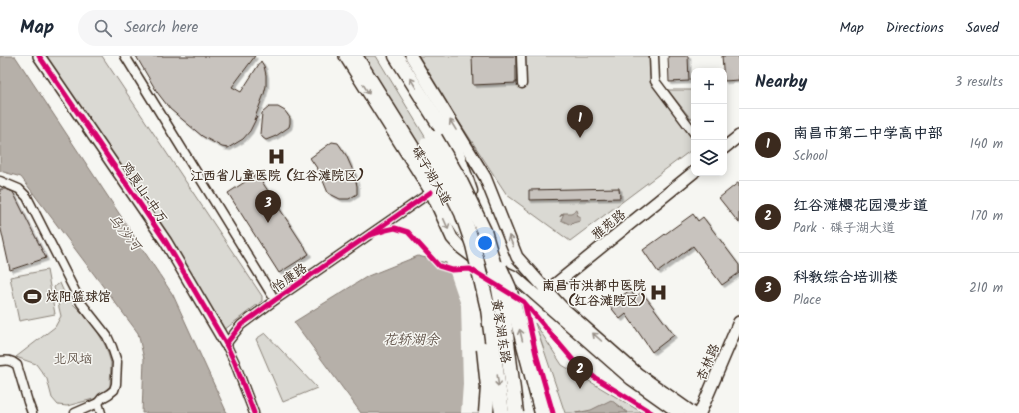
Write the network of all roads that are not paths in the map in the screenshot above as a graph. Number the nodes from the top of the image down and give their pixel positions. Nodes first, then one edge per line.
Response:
1 (39, 56) edge
2 (125, 56) edge
3 (345, 56) edge
4 (355, 56) edge
5 (396, 56) edge
6 (411, 56) edge
7 (521, 56) edge
8 (654, 56) edge
9 (522, 84) dead end
10 (691, 128) edge
11 (739, 136) edge
12 (727, 146) edge
13 (691, 174) edge
14 (0, 181) edge
15 (431, 192) junction
16 (484, 231) junction
17 (473, 246) junction
18 (543, 295) junction
19 (275, 300) junction
20 (739, 322) edge
21 (226, 344) junction
22 (0, 361) edge
23 (98, 403) junction
24 (32, 413) edge
25 (75, 413) edge
26 (101, 413) edge
27 (254, 413) edge
28 (486, 413) edge
29 (502, 413) edge
30 (516, 413) edge
31 (542, 413) edge
32 (679, 413) edge
33 (693, 413) edge
34 (700, 413) edge

1 - 21 main road, 鸡良山-中万
2 - 19 street
3 -> 15 main road, 碟子湖大道
4 - 17 highway, bridge
16 -> 5 highway, bridge
18 -> 6 main road, 碟子湖大道
7 - 9 street
8 - 10 street
11 - 12 main road
13 - 18 main road, 雅苑路
14 - 23 street
15 -> 18 main road, 碟子湖大道
15 - 19 street, 怡康路
16 - 17 highway, 黄家湖东路, bridge
16 - 30 highway, 黄家湖东路, bridge
31 -> 16 highway, bridge
17 - 28 highway, bridge
17 -> 29 highway, 黄家湖东路, bridge
18 - 32 main road, 碟子湖大道
33 -> 18 main road, 碟子湖大道
19 - 21 street, 怡康路
20 - 34 main road, 杏林路
21 - 27 street
22 - 24 street
23 - 25 street
23 - 26 street

